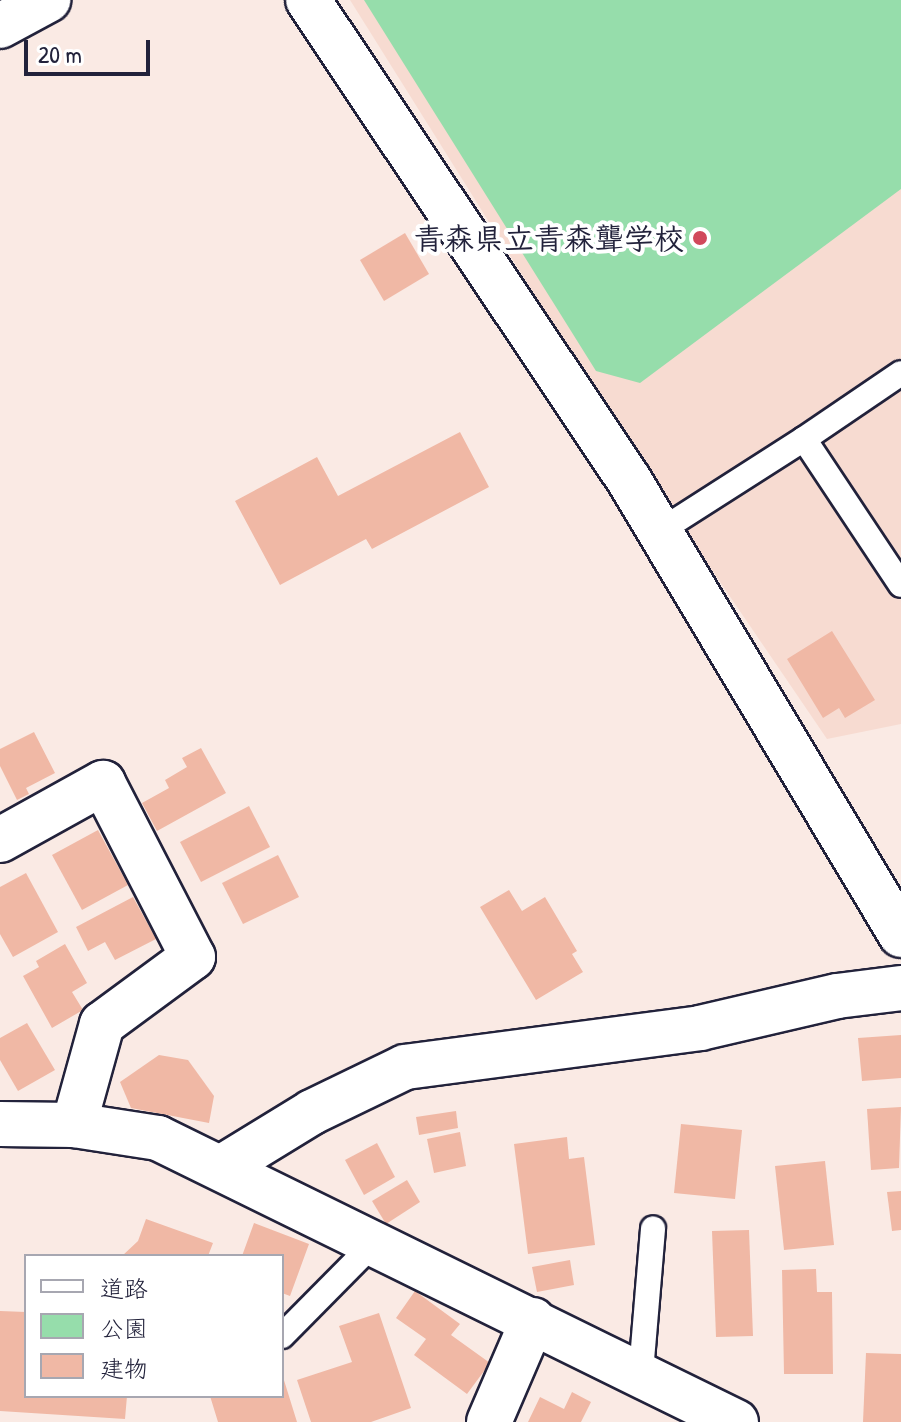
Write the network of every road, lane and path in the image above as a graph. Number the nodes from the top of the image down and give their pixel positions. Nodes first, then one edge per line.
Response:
1 (48, 0) edge
2 (308, 0) edge
3 (0, 26) edge
4 (901, 373) edge
5 (804, 439) junction
6 (660, 531) junction
7 (901, 585) edge
8 (0, 840) edge
9 (901, 935) edge
10 (901, 988) edge
11 (0, 1124) edge
12 (74, 1125) junction
13 (224, 1166) junction
14 (653, 1228) dead end
15 (375, 1242) junction
16 (533, 1320) junction
17 (284, 1334) edge
18 (641, 1372) junction
19 (489, 1422) edge
20 (736, 1422) edge

1 - 3 street
2 - 6 street
4 - 5 lane
5 - 6 lane
5 - 7 lane
6 - 9 street
8 - 12 street
10 - 13 street
11 - 12 street
12 - 13 street
13 - 15 street
14 - 18 lane
15 - 16 street
15 - 17 lane
16 - 18 street
16 - 19 street
18 - 20 street

